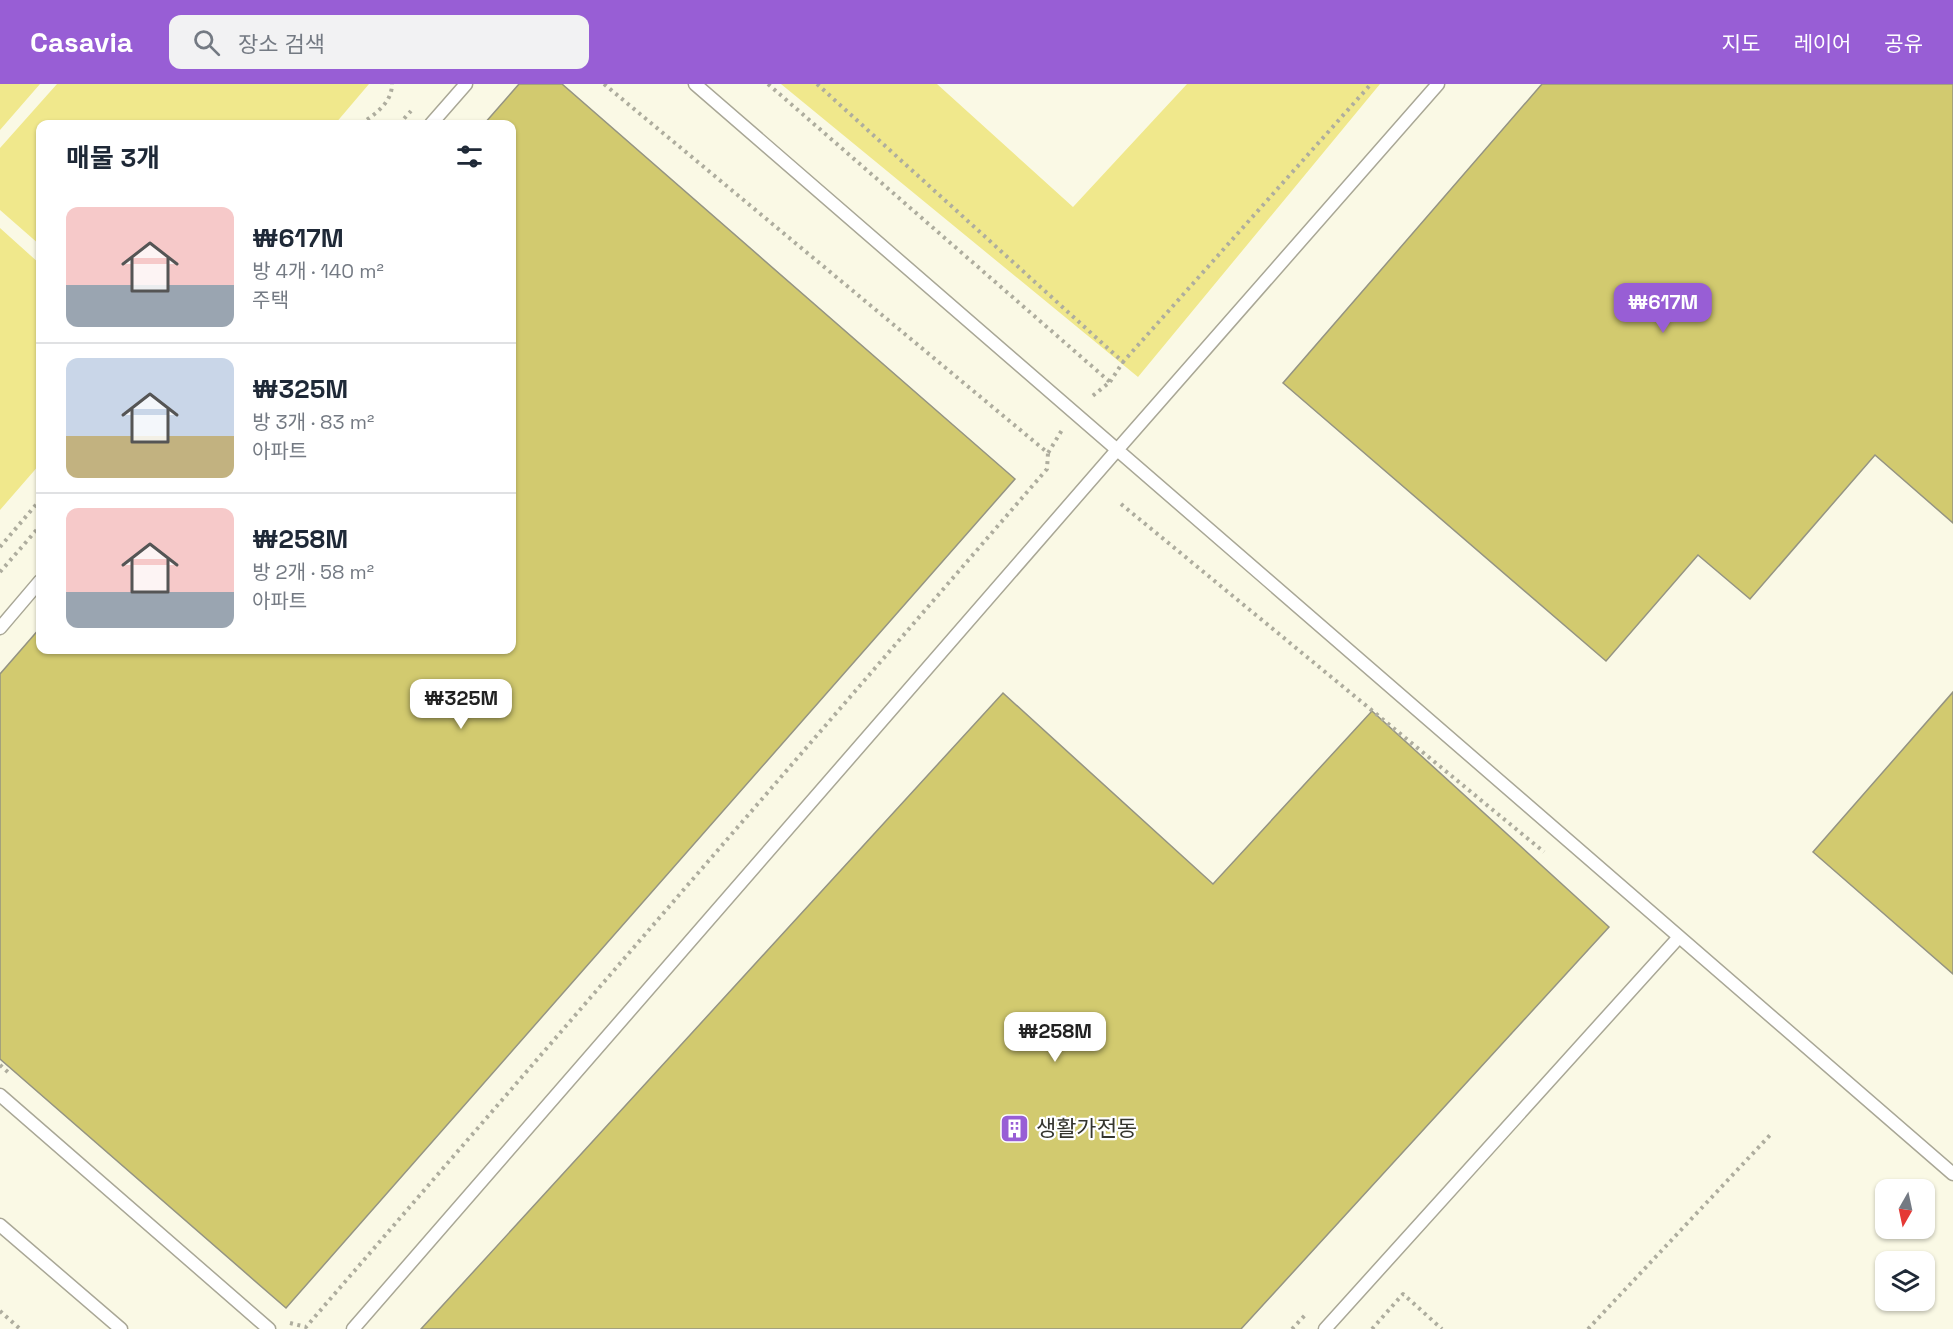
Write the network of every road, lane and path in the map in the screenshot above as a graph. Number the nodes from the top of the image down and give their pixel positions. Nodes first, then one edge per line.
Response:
1 (392, 84) edge
2 (466, 84) edge
3 (695, 84) edge
4 (817, 84) edge
5 (1371, 84) edge
6 (1438, 84) edge
7 (367, 120) edge
8 (434, 120) edge
9 (1123, 362) junction
10 (1110, 382) dead end
11 (1116, 450) junction
12 (1048, 453) dead end
13 (1121, 504) dead end
14 (36, 505) edge
15 (36, 531) edge
16 (0, 546) edge
17 (0, 572) edge
18 (36, 586) edge
19 (0, 628) edge
20 (1546, 854) dead end
21 (1679, 937) junction
22 (0, 1095) edge
23 (1772, 1133) dead end
24 (1953, 1174) edge
25 (0, 1225) edge
26 (0, 1311) edge
27 (1308, 1312) dead end
28 (285, 1322) dead end
29 (308, 1328) edge
30 (21, 1329) edge
31 (121, 1329) edge
32 (269, 1329) edge
33 (353, 1329) edge
34 (1292, 1329) edge
35 (1324, 1329) edge
36 (1372, 1329) edge
37 (1442, 1329) edge
38 (1588, 1329) edge

1 - 7 path
2 - 8 lane
3 - 11 lane
4 - 9 path
5 - 9 path
6 - 11 lane
9 - 10 path
11 - 21 lane
11 - 33 lane
12 - 29 path
13 - 20 path
14 - 16 path
15 - 17 path
18 - 19 lane
21 - 24 lane
21 - 35 lane
22 - 32 lane
23 - 38 path
25 - 31 lane
26 - 30 path
27 - 34 path
28 - 29 path
36 - 37 path

